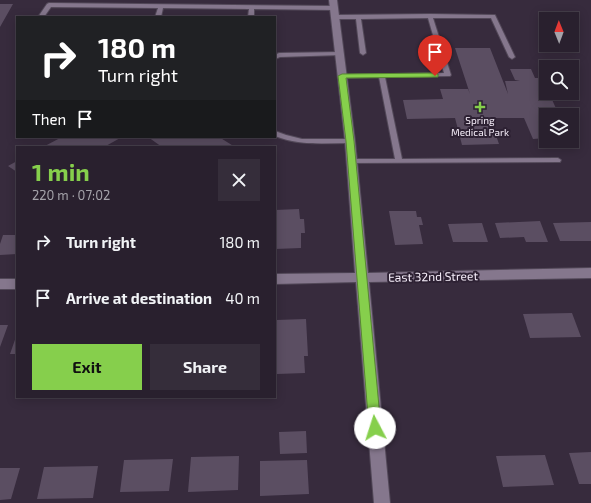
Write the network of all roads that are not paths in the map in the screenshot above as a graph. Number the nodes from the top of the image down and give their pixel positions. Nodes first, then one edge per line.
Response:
1 (333, 4) edge
2 (161, 6) junction
3 (252, 7) junction
4 (42, 16) edge
5 (158, 16) edge
6 (251, 16) edge
7 (430, 16) junction
8 (335, 17) junction
9 (358, 17) junction
10 (363, 53) dead end
11 (339, 54) junction
12 (276, 56) edge
13 (512, 57) dead end
14 (342, 76) junction
15 (382, 76) junction
16 (276, 133) edge
17 (350, 141) junction
18 (558, 160) dead end
19 (352, 161) junction
20 (399, 161) junction
21 (591, 274) edge
22 (362, 278) junction
23 (276, 279) edge
24 (0, 284) edge
25 (16, 284) edge
26 (382, 503) edge

1 - 3 lane
1 - 8 street
2 - 3 lane
2 - 4 lane
2 - 5 lane
3 - 6 lane
7 - 9 lane
7 - 13 lane
7 - 15 lane
8 - 9 lane
8 - 11 street
9 - 10 lane
11 - 12 lane
11 - 14 street
14 - 15 lane
14 - 17 street
15 - 20 lane
16 - 17 lane
17 - 19 street
18 - 20 lane
19 - 20 lane
19 - 22 street
21 - 22 street, East 32nd Street
22 - 23 street, East 32nd Street
22 - 26 street
24 - 25 street

